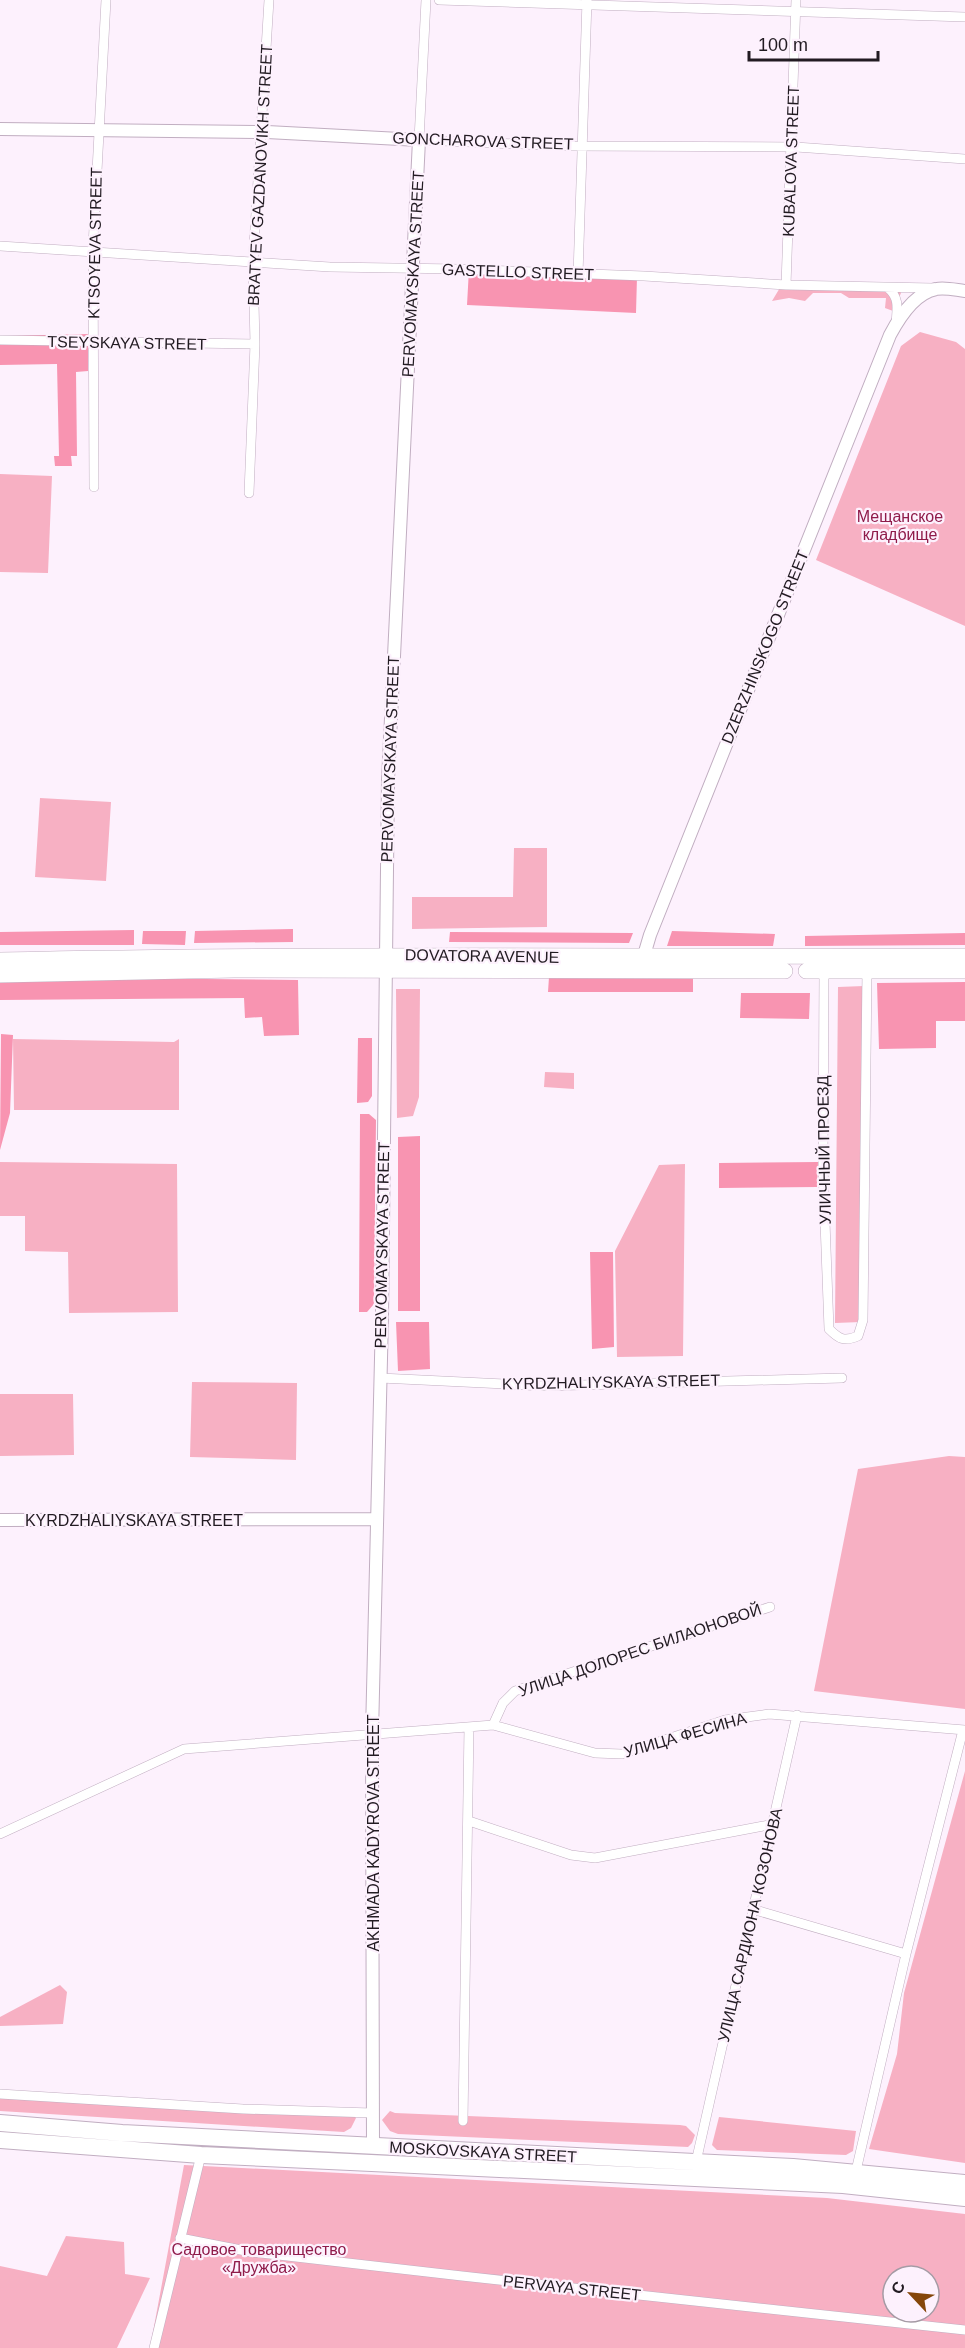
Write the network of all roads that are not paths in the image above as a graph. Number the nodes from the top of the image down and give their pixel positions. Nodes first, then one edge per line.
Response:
1 (105, 0) edge
2 (269, 0) edge
3 (426, 0) edge
4 (439, 0) edge
5 (587, 3) edge
6 (796, 5) edge
7 (965, 17) edge
8 (0, 129) edge
9 (99, 129) junction
10 (261, 132) junction
11 (420, 140) junction
12 (582, 145) junction
13 (790, 147) junction
14 (965, 159) edge
15 (0, 246) edge
16 (93, 253) junction
17 (253, 262) junction
18 (414, 269) junction
19 (578, 275) junction
20 (786, 285) junction
21 (888, 288) junction
22 (938, 288) junction
23 (965, 291) edge
24 (896, 324) junction
25 (0, 340) edge
26 (93, 343) junction
27 (255, 344) junction
28 (94, 487) dead end
29 (249, 494) dead end
30 (386, 954) junction
31 (965, 956) edge
32 (0, 960) edge
33 (641, 964) junction
34 (386, 970) junction
35 (785, 971) dead end
36 (806, 971) dead end
37 (867, 971) junction
38 (965, 971) edge
39 (824, 972) junction
40 (0, 975) edge
41 (842, 1377) dead end
42 (380, 1378) junction
43 (376, 1519) junction
44 (0, 1520) edge
45 (770, 1607) dead end
46 (797, 1715) junction
47 (493, 1725) junction
48 (468, 1727) junction
49 (964, 1730) edge
50 (372, 1733) junction
51 (469, 1821) junction
52 (774, 1824) junction
53 (0, 1834) edge
54 (752, 1909) junction
55 (906, 1954) junction
56 (0, 2094) edge
57 (372, 2113) junction
58 (463, 2121) dead end
59 (0, 2123) edge
60 (0, 2139) edge
61 (373, 2146) junction
62 (201, 2155) junction
63 (696, 2162) junction
64 (856, 2171) junction
65 (965, 2183) edge
66 (965, 2198) edge
67 (180, 2238) junction
68 (965, 2330) edge
69 (154, 2348) edge

1 - 9 street, KTSOYEVA STREET
2 - 10 street, BRATYEV GAZDANOVIKH STREET
3 - 11 street, PERVOMAYSKAYA STREET
4 - 5 street
5 - 6 street
5 - 12 street
6 - 7 street
6 - 13 street, KUBALOVA STREET
8 - 9 street, GONCHAROVA STREET
9 - 10 street, GONCHAROVA STREET
9 - 16 street, KTSOYEVA STREET
10 - 11 street, GONCHAROVA STREET
10 - 17 street, BRATYEV GAZDANOVIKH STREET
11 - 12 street, GONCHAROVA STREET
11 - 18 street, PERVOMAYSKAYA STREET
12 - 13 street, GONCHAROVA STREET
12 - 19 street
13 - 14 street, GONCHAROVA STREET
13 - 20 street, KUBALOVA STREET
15 - 16 street, GASTELLO STREET
16 - 17 street, GASTELLO STREET
16 - 26 street, KTSOYEVA STREET
17 - 18 street, GASTELLO STREET
17 - 27 street, BRATYEV GAZDANOVIKH STREET
18 - 19 street, GASTELLO STREET
18 - 30 street, PERVOMAYSKAYA STREET
19 - 20 street, GASTELLO STREET
20 - 21 street, GASTELLO STREET
21 - 22 street, GASTELLO STREET
21 - 24 street
22 - 23 street, GASTELLO STREET
22 - 24 street, DZERZHINSKOGO STREET
24 - 33 street, DZERZHINSKOGO STREET
25 - 26 street, TSEYSKAYA STREET
26 - 27 street, TSEYSKAYA STREET
26 - 28 street, KTSOYEVA STREET
27 - 29 street, BRATYEV GAZDANOVIKH STREET
30 - 32 main road, DOVATORA AVENUE
30 - 33 main road, DOVATORA AVENUE
30 - 34 street, PERVOMAYSKAYA STREET
31 - 33 main road, DOVATORA AVENUE
33 - 34 main road, DOVATORA AVENUE
33 - 35 main road, DOVATORA AVENUE
34 - 40 main road, DOVATORA AVENUE
34 - 42 street, PERVOMAYSKAYA STREET
36 - 39 main road
37 - 38 main road
37 - 39 main road
37 - 39 street, УЛИЧНЫЙ ПРОЕЗД
41 - 42 street, KYRDZHALIYSKAYA STREET
42 - 43 street, PERVOMAYSKAYA STREET
43 - 44 street, KYRDZHALIYSKAYA STREET
43 - 50 street, AKHMADA KADYROVA STREET
45 - 47 street, УЛИЦА ДОЛОРЕС БИЛАОНОВОЙ
46 - 47 street, УЛИЦА ФЕСИНА
46 - 49 street, УЛИЦА ФЕСИНА
46 - 52 street, УЛИЦА САРДИОНА КОЗОНОВА
47 - 48 street, УЛИЦА ФЕСИНА
48 - 50 street, УЛИЦА ФЕСИНА
48 - 51 street
49 - 55 street
50 - 53 street, УЛИЦА ФЕСИНА
50 - 57 street, AKHMADA KADYROVA STREET
51 - 52 street
51 - 58 street
52 - 54 street, УЛИЦА САРДИОНА КОЗОНОВА
54 - 55 street
54 - 63 street, УЛИЦА САРДИОНА КОЗОНОВА
55 - 64 street
56 - 57 street
57 - 61 street, AKHMADA KADYROVA STREET
59 - 61 highway, MOSKOVSKAYA STREET
60 - 62 highway, MOSKOVSKAYA STREET
61 - 63 highway, MOSKOVSKAYA STREET
62 - 66 highway, MOSKOVSKAYA STREET
62 - 67 street
63 - 64 highway, MOSKOVSKAYA STREET
64 - 65 highway, MOSKOVSKAYA STREET
67 - 68 street, PERVAYA STREET
67 - 69 street

